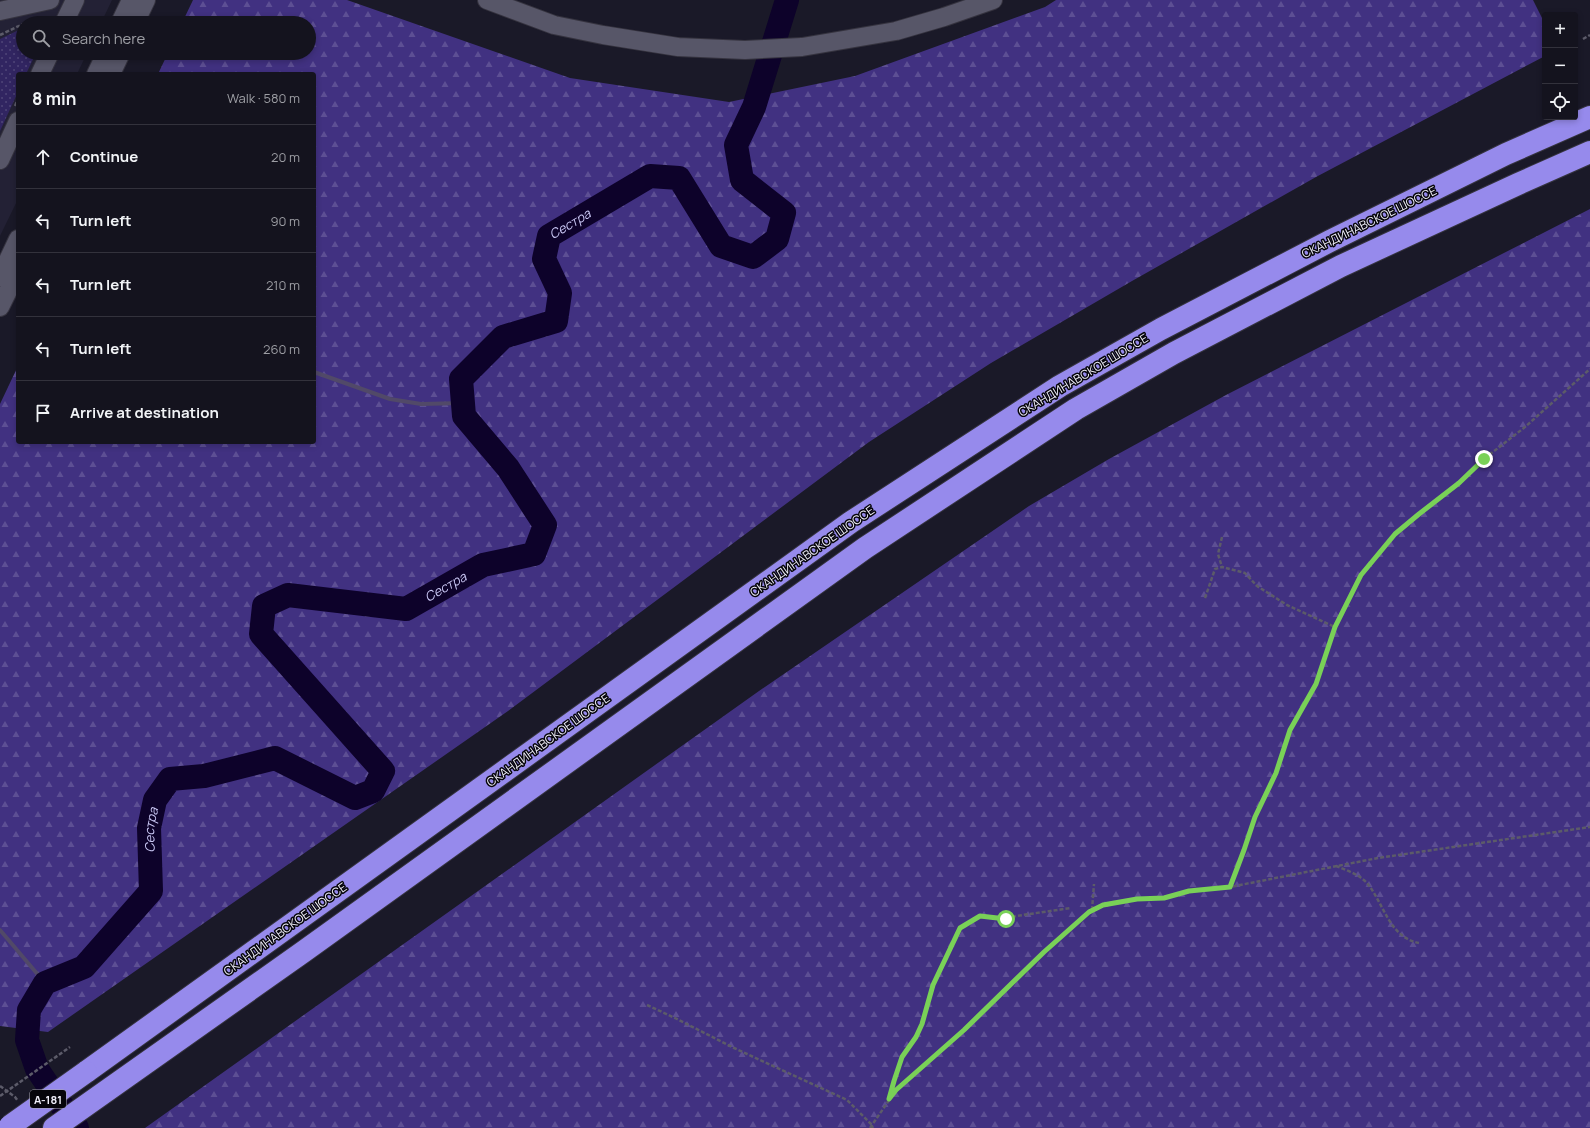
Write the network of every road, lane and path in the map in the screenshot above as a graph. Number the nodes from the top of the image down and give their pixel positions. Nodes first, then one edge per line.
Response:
1 (50, 0) edge
2 (75, 0) edge
3 (130, 0) edge
4 (146, 0) edge
5 (486, 0) edge
6 (993, 0) edge
7 (0, 11) edge
8 (67, 16) edge
9 (123, 16) edge
10 (138, 16) edge
11 (16, 27) edge
12 (0, 35) edge
13 (1590, 35) edge
14 (1583, 39) dead end
15 (47, 60) edge
16 (103, 60) edge
17 (118, 60) edge
18 (41, 72) edge
19 (97, 72) edge
20 (112, 72) edge
21 (1590, 117) edge
22 (16, 125) edge
23 (1590, 152) edge
24 (0, 160) edge
25 (16, 243) edge
26 (16, 275) edge
27 (0, 277) edge
28 (0, 307) edge
29 (1590, 369) edge
30 (1222, 537) dead end
31 (1222, 567) junction
32 (1205, 598) dead end
33 (1335, 627) junction
34 (1590, 827) edge
35 (1335, 866) junction
36 (1094, 884) dead end
37 (1230, 887) junction
38 (1071, 908) dead end
39 (1092, 911) junction
40 (1420, 943) dead end
41 (647, 1005) dead end
42 (70, 1047) dead end
43 (0, 1096) edge
44 (889, 1099) junction
45 (872, 1124) junction
46 (9, 1127) edge
47 (54, 1128) edge
48 (870, 1128) edge
49 (873, 1128) edge

1 - 7 street
2 - 8 street
3 - 9 street
4 - 10 street
5 - 6 street
11 - 12 path
13 - 14 path
15 - 18 street
16 - 19 street
17 - 20 street
21 - 46 highway, СКАНДИНАВСКОЕ ШОССЕ / А-181, bridge
22 - 24 street
23 - 47 highway, А-181
25 - 27 street
26 - 28 street
29 - 33 path
30 - 31 path
31 - 32 path
31 - 33 path
33 - 37 path
34 - 35 path
35 - 37 path
35 - 40 path
36 - 39 path
37 - 39 path
38 - 44 path
39 - 44 path
41 - 45 path
42 - 43 path, bridge
44 - 45 path
45 - 48 path
45 - 49 path

